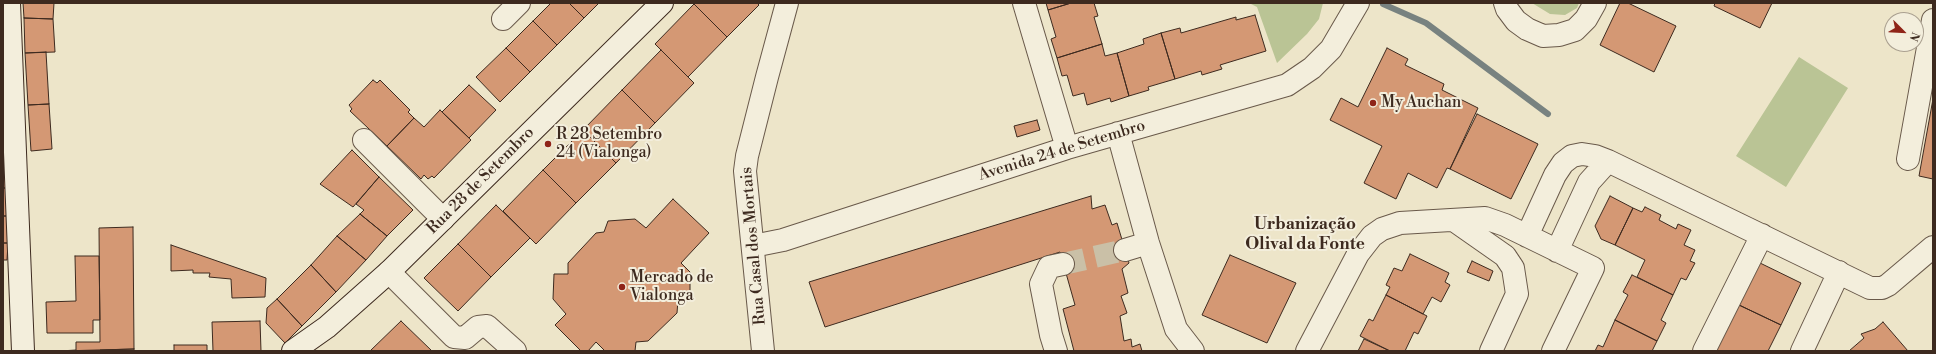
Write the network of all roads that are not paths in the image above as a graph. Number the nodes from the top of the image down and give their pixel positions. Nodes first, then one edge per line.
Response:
1 (10, 3) edge
2 (519, 3) edge
3 (662, 3) edge
4 (787, 3) edge
5 (1024, 3) edge
6 (1505, 3) edge
7 (1595, 3) edge
8 (1352, 9) edge
9 (503, 19) dead end
10 (1933, 20) edge
11 (7, 42) edge
12 (1118, 132) junction
13 (364, 140) dead end
14 (1067, 148) junction
15 (1908, 159) dead end
16 (1608, 161) junction
17 (443, 219) junction
18 (1455, 221) junction
19 (1762, 235) junction
20 (1527, 236) junction
21 (1148, 243) junction
22 (752, 246) junction
23 (1933, 247) edge
24 (1125, 250) tunnel mouth
25 (1557, 251) junction
26 (1063, 264) tunnel mouth
27 (389, 272) junction
28 (1839, 272) junction
29 (22, 351) edge
30 (294, 351) edge
31 (515, 351) edge
32 (763, 351) edge
33 (1056, 351) edge
34 (1193, 351) edge
35 (1307, 351) edge
36 (1491, 351) edge
37 (1553, 351) edge
38 (1704, 351) edge
39 (1802, 351) edge

1 - 11 street
2 - 9 street
3 - 17 street, Rua 28 de Setembro
4 - 22 street, Rua Casal dos Mortais
5 - 14 street
6 - 7 street
8 - 12 street, Avenida 24 de Setembro
10 - 15 street
11 - 29 street
12 - 14 street, Avenida 24 de Setembro
12 - 21 street
13 - 17 street
14 - 22 street, Avenida 24 de Setembro
16 - 19 street
16 - 20 street
16 - 25 street
17 - 27 street, Rua 28 de Setembro
18 - 20 street
18 - 35 street
18 - 36 street
19 - 28 street
19 - 38 street
20 - 25 street
21 - 24 street
21 - 34 street
22 - 32 street, Rua Casal dos Mortais
23 - 28 street
25 - 37 street
26 - 33 street
27 - 30 street, Rua 28 de Setembro
27 - 31 street
28 - 39 street

